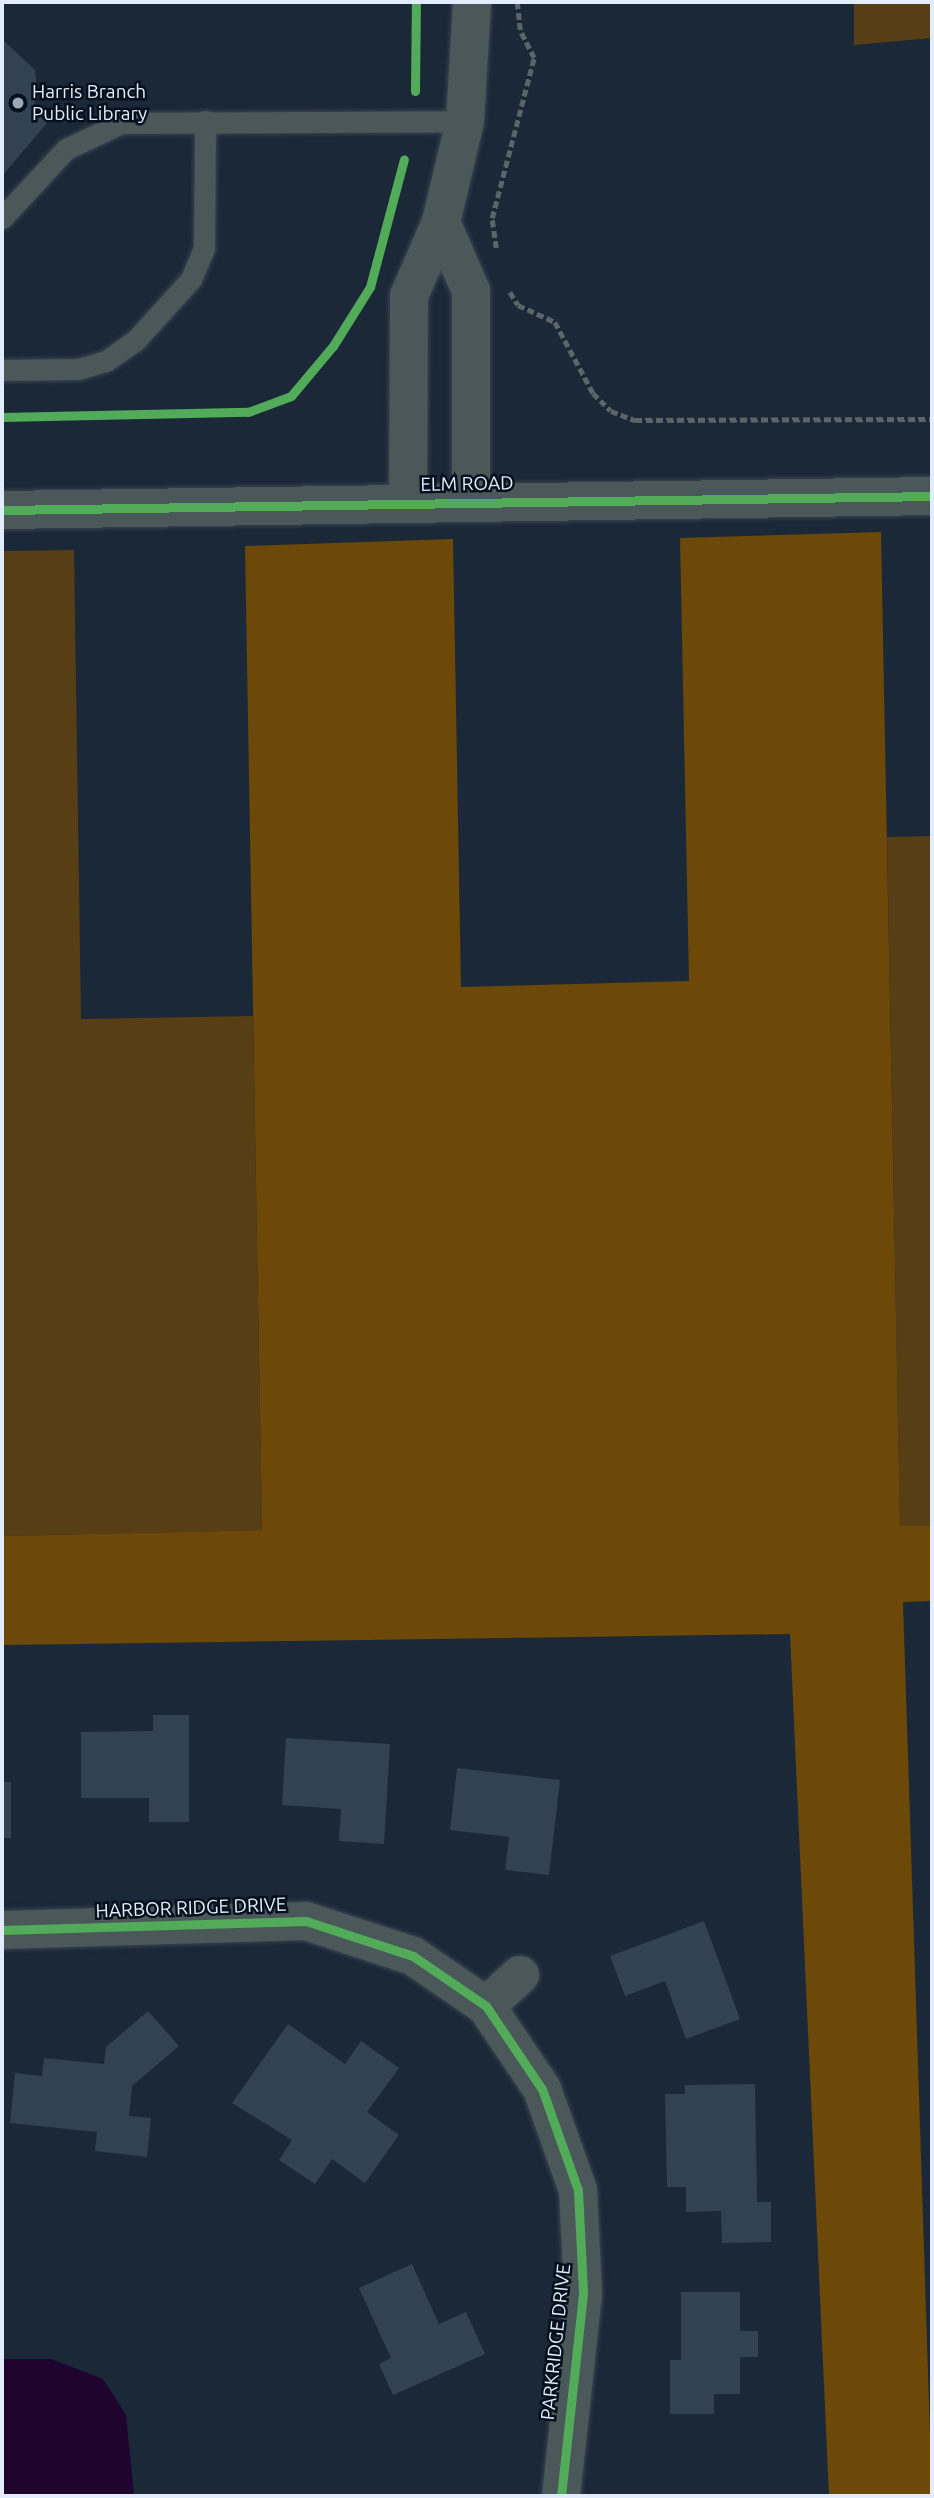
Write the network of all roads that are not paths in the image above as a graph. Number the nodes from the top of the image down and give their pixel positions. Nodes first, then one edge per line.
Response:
1 (472, 2) edge
2 (205, 121) junction
3 (465, 121) junction
4 (2, 218) edge
5 (441, 222) junction
6 (2, 370) edge
7 (932, 496) edge
8 (471, 501) junction
9 (408, 502) junction
10 (2, 510) edge
11 (2, 1930) edge
12 (520, 1975) dead end
13 (486, 2006) junction
14 (561, 2496) edge

1 - 3 street
2 - 3 lane
2 - 4 lane
2 - 6 lane
3 - 5 street
5 - 8 street
5 - 9 street
7 - 8 street, ELM ROAD
8 - 9 street, ELM ROAD
9 - 10 street, ELM ROAD
11 - 13 street, HARBOR RIDGE DRIVE
12 - 13 street
13 - 14 street, PARKRIDGE DRIVE

